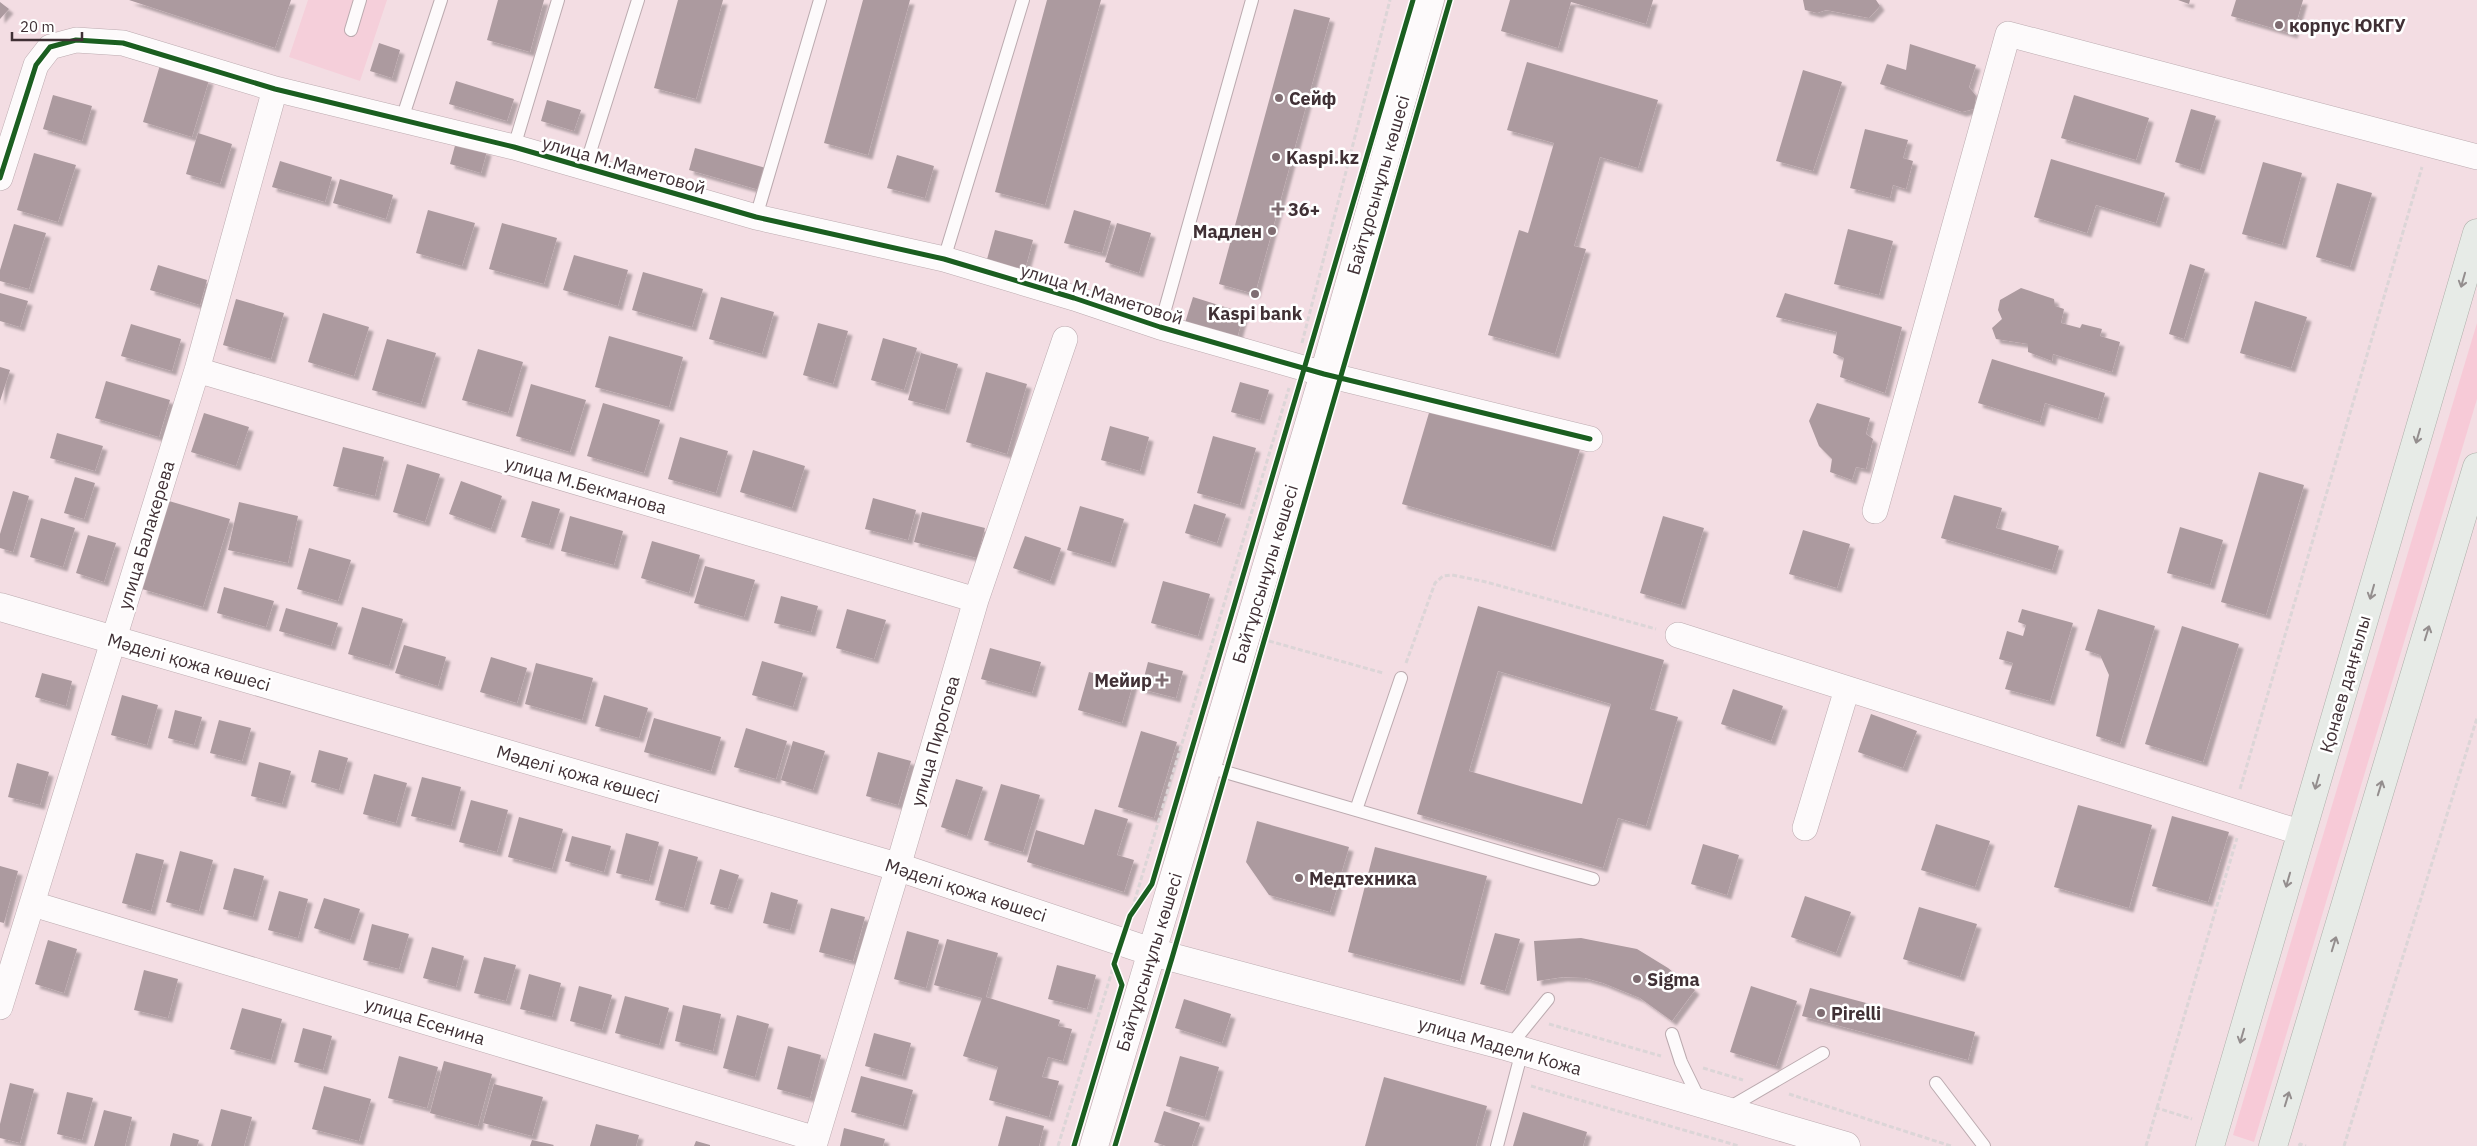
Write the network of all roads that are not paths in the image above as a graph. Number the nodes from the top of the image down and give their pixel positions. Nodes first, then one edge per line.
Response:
1 (360, 0) edge
2 (441, 0) edge
3 (558, 0) edge
4 (638, 0) edge
5 (820, 0) edge
6 (1023, 0) edge
7 (1252, 0) edge
8 (1430, 0) edge
9 (350, 30) dead end
10 (274, 88) junction
11 (402, 119) junction
12 (514, 147) junction
13 (2477, 157) edge
14 (586, 168) junction
15 (0, 178) edge
16 (756, 217) junction
17 (2477, 233) edge
18 (944, 259) junction
19 (1160, 327) junction
20 (1065, 339) dead end
21 (197, 370) junction
22 (1324, 374) junction
23 (1590, 439) dead end
24 (2477, 467) edge
25 (1875, 511) dead end
26 (976, 600) junction
27 (0, 607) edge
28 (1678, 635) road end
29 (114, 640) junction
30 (1401, 678) road end
31 (1847, 689) junction
32 (1208, 766) junction
33 (1356, 810) junction
34 (1805, 828) dead end
35 (2302, 833) junction
36 (898, 867) junction
37 (1593, 880) dead end
38 (33, 904) junction
39 (1152, 952) junction
40 (1548, 999) dead end
41 (0, 1007) edge
42 (1672, 1034) dead end
43 (1516, 1049) junction
44 (1822, 1053) dead end
45 (1936, 1084) dead end
46 (1713, 1107) junction
47 (2205, 1135) edge
48 (815, 1142) edge
49 (1094, 1146) edge
50 (1497, 1146) edge
51 (1846, 1146) edge
52 (1984, 1146) edge
53 (2273, 1146) edge

1 - 9 lane
2 - 11 lane
3 - 12 lane
4 - 14 lane
5 - 16 lane
6 - 18 lane
7 - 19 lane
8 - 22 main road, Байтұрсынұлы көшесі
10 - 11 street, улица М.Маметовой
10 - 15 street, улица М.Маметовой
10 - 21 street, улица Балакерева
11 - 12 street, улица М.Маметовой
12 - 14 street, улица М.Маметовой
13 - 25 street
14 - 16 street, улица М.Маметовой
16 - 18 street, улица М.Маметовой
17 -> 35 main road, Қонаев даңғылы
18 - 19 street, улица М.Маметовой
19 - 22 street, улица М.Маметовой
20 - 26 street, улица Пирогова
21 - 26 street, улица М.Бекманова
21 - 29 street, улица Балакерева
22 - 23 street, улица М.Маметовой
22 - 32 main road, Байтұрсынұлы көшесі
53 -> 24 main road
26 - 36 street, улица Пирогова
27 - 29 main road, Мәделі қожа көшесі
28 - 31 street
29 - 36 main road, Мәделі қожа көшесі
29 - 38 street, улица Балакерева
30 - 33 lane
31 - 34 street
31 - 35 street
32 - 33 lane
32 - 39 main road, Байтұрсынұлы көшесі
33 - 37 lane
35 -> 47 main road, Қонаев даңғылы
36 - 39 main road, Мәделі қожа көшесі
36 - 48 street, улица Пирогова
38 - 41 street, улица Балакерева
38 - 48 street, улица Есенина
39 - 43 main road, улица Мадели Кожа
39 - 49 main road, Байтұрсынұлы көшесі
40 - 43 lane
42 - 46 lane
43 - 46 main road, улица Мадели Кожа
43 - 50 lane
44 - 46 lane
45 - 52 lane
46 - 51 main road, улица Мадели Кожа

